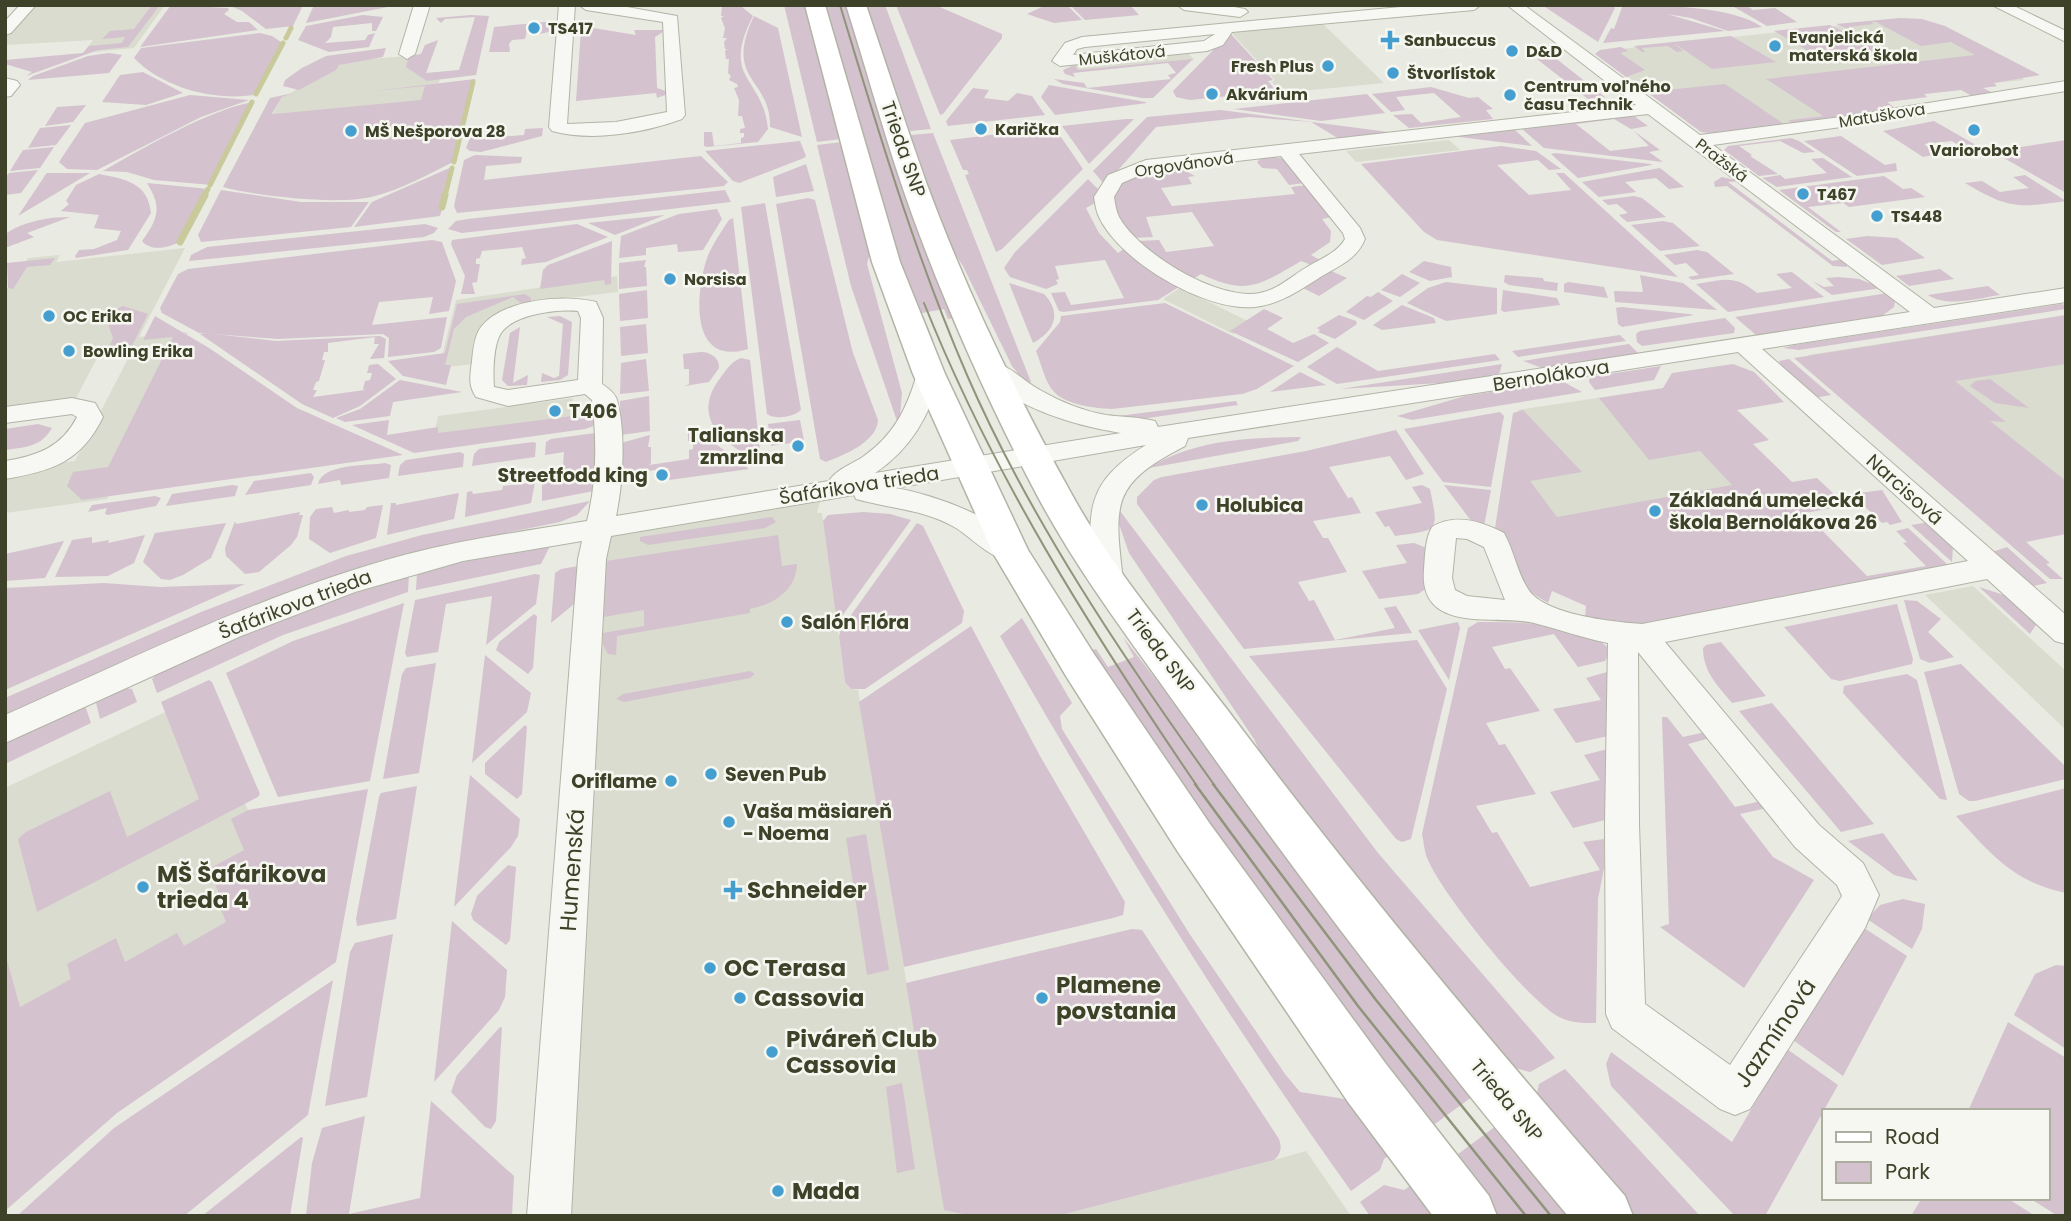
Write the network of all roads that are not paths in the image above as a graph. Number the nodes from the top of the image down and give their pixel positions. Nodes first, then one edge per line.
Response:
1 (29, 5) edge
2 (567, 5) edge
3 (586, 5) edge
4 (815, 5) edge
5 (856, 5) edge
6 (1184, 5) edge
7 (1474, 5) edge
8 (1514, 5) edge
9 (1999, 5) edge
10 (1449, 6) edge
11 (421, 8) edge
12 (1237, 9) edge
13 (1320, 20) junction
14 (1227, 29) junction
15 (5, 30) edge
16 (2066, 37) edge
17 (407, 54) dead end
18 (5, 83) edge
19 (2066, 86) edge
20 (5, 92) edge
21 (1652, 108) junction
22 (1697, 141) junction
23 (1286, 150) junction
24 (2066, 296) edge
25 (1930, 316) junction
26 (1745, 346) junction
27 (992, 368) junction
28 (929, 374) junction
29 (590, 386) junction
30 (5, 415) edge
31 (1205, 427) junction
32 (1036, 455) junction
33 (971, 467) junction
34 (5, 470) edge
35 (823, 491) junction
36 (600, 526) junction
37 (1011, 553) junction
38 (1993, 567) junction
39 (1108, 580) junction
40 (1533, 611) dead end
41 (2066, 633) edge
42 (1633, 635) junction
43 (5, 730) edge
44 (549, 1216) edge
45 (1469, 1216) edge
46 (1605, 1216) edge

1 - 15 street
2 - 3 street
4 - 28 street
5 - 27 street, Trieda SNP
6 - 12 street
7 - 10 street, Muškátová
8 - 21 street, Pražská
9 - 16 street
10 - 13 street, Muškátová
11 - 17 street
12 - 13 street
13 - 14 street, Muškátová
14 - 14 street, Muškátová
18 - 20 street
19 - 22 street, Matuškova
21 - 22 street, Pražská
21 - 23 street, Orgovánová
22 - 25 street, Pražská
23 - 23 street, Orgovánová
24 - 25 street, Bernolákova
25 - 26 street, Bernolákova
26 - 31 street, Bernolákova
26 - 38 street, Narcisová
27 - 31 street
27 - 32 street, Trieda SNP
28 - 33 street
28 - 35 street
29 - 29 street
29 - 36 street
30 - 34 street
31 - 32 street, Bernolákova
31 - 39 street
32 - 33 street, Šafárikova trieda
32 - 39 street, Trieda SNP
33 - 35 street, Šafárikova trieda
33 - 37 street
35 - 36 street, Šafárikova trieda
35 - 37 street
36 - 43 street, Šafárikova trieda
36 - 44 street, Humenská
37 - 45 street
38 - 41 street, Narcisová
38 - 42 street
39 - 46 street, Trieda SNP
40 - 42 street
42 - 42 street, Jazmínová

